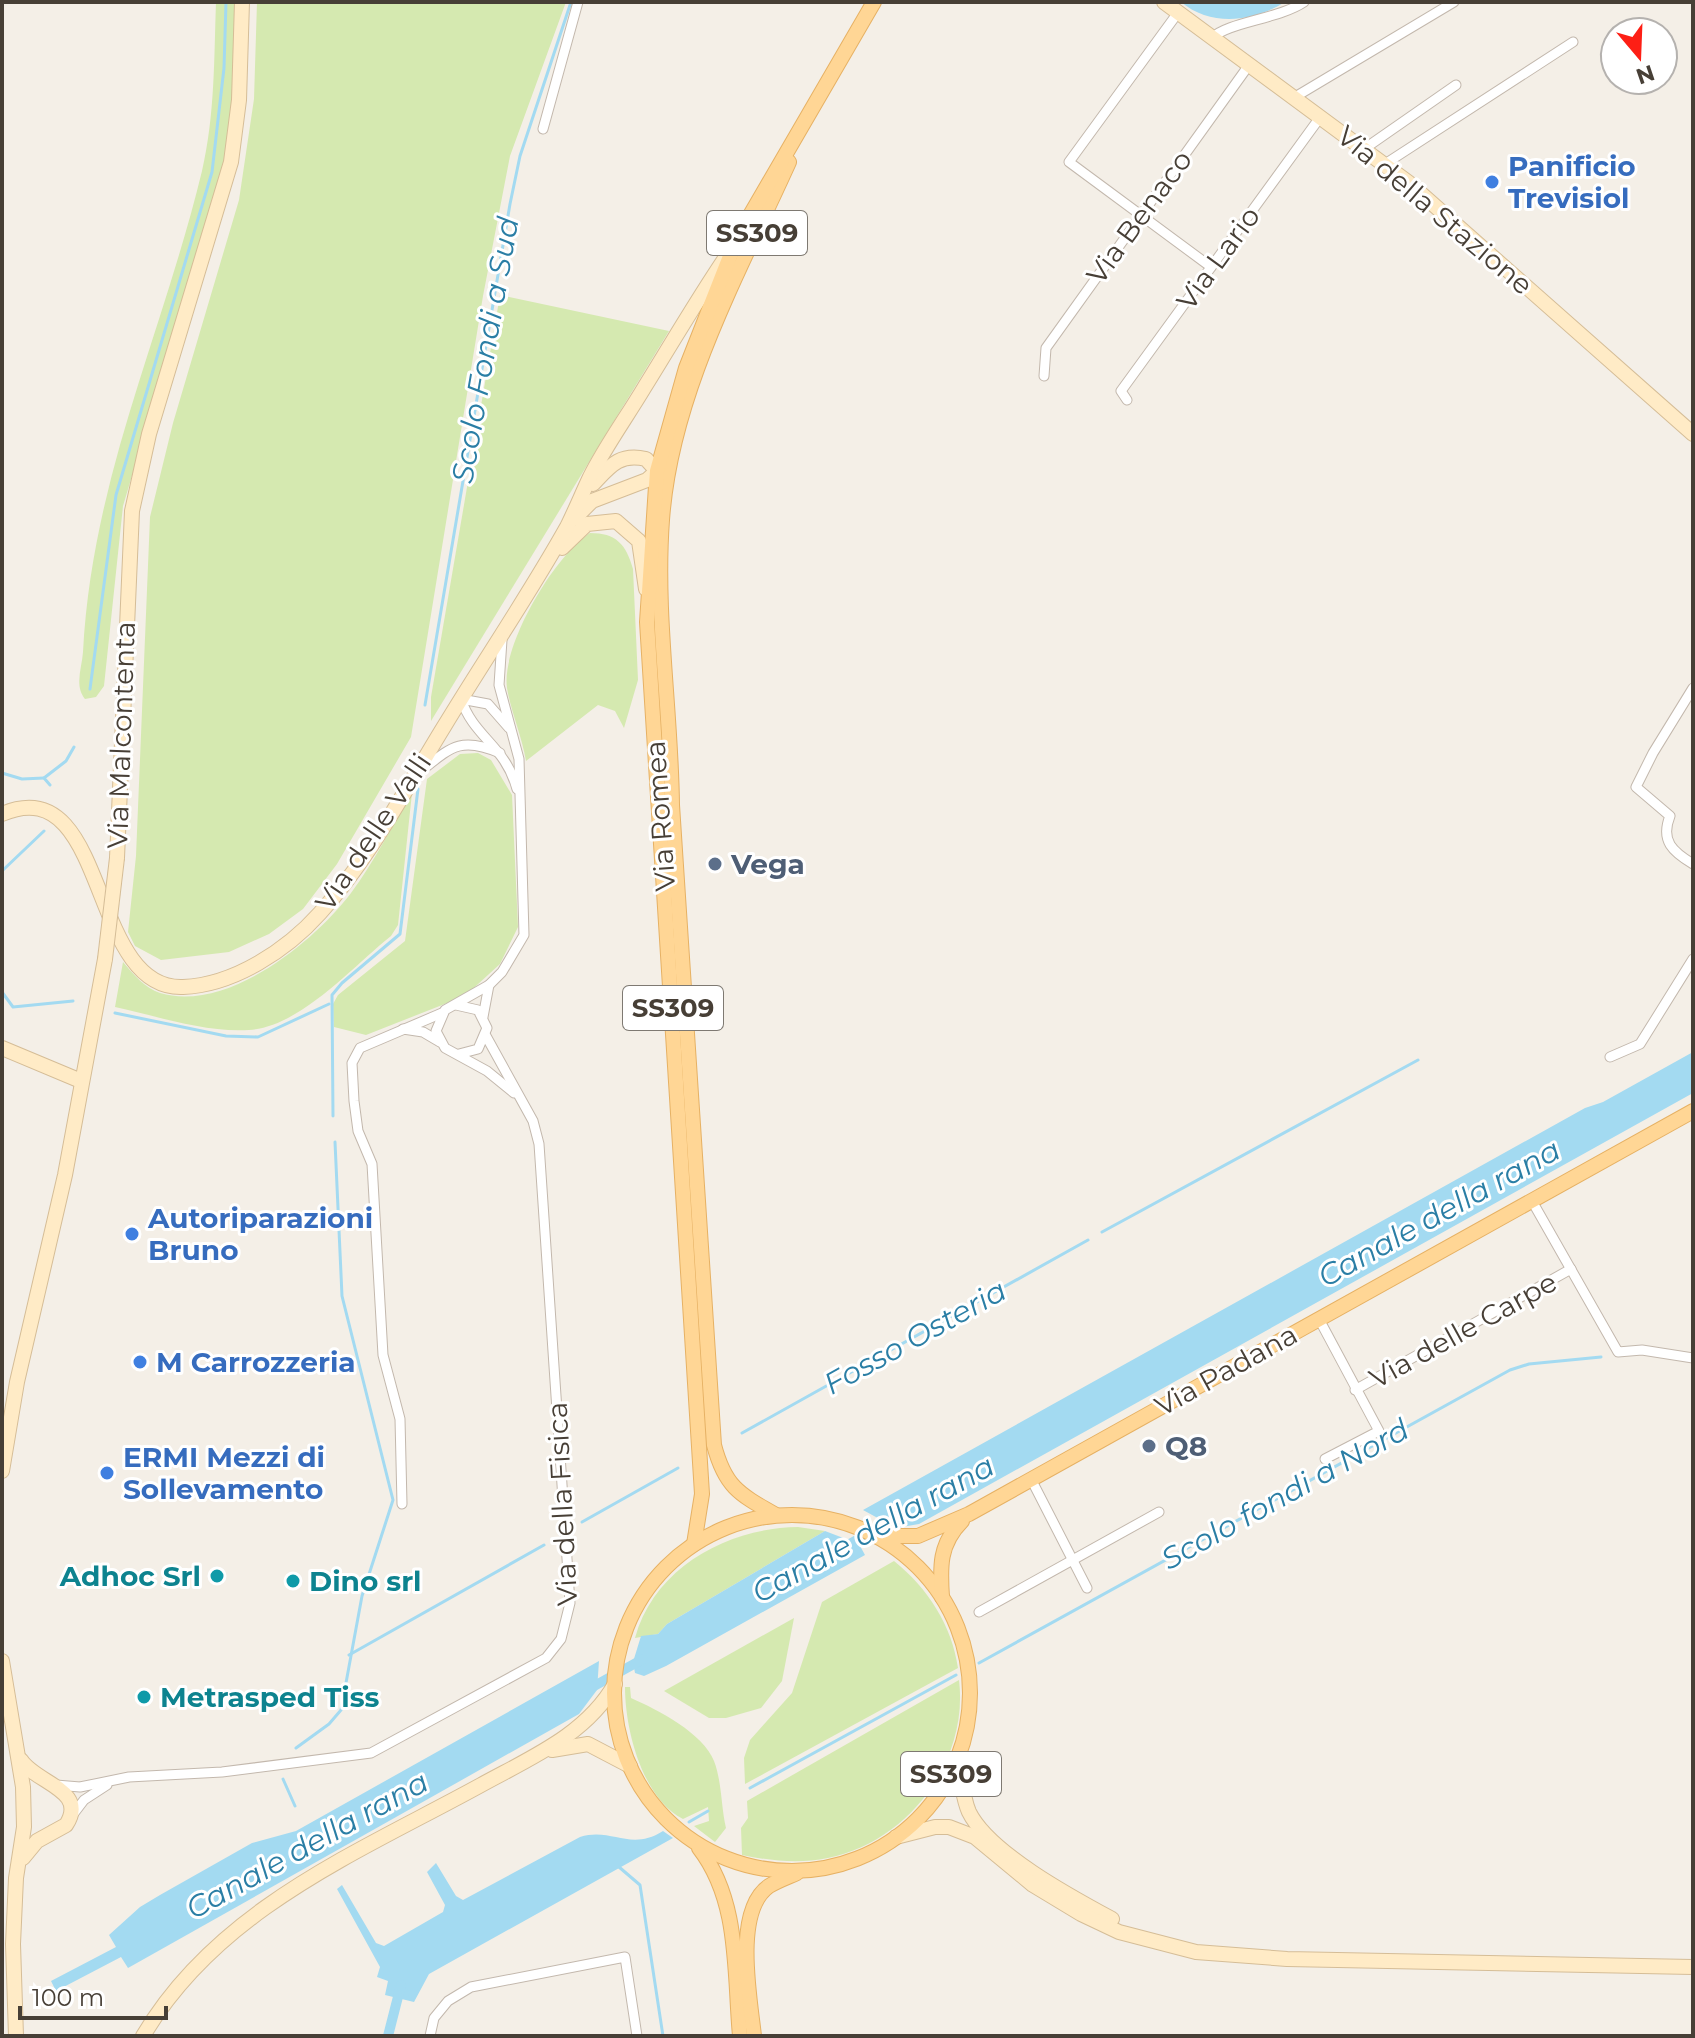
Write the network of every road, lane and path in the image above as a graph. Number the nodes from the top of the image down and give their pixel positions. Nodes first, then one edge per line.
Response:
1 (242, 2) edge
2 (578, 2) edge
3 (874, 2) edge
4 (1164, 2) edge
5 (1304, 2) edge
6 (1454, 2) edge
7 (1177, 14) junction
8 (1212, 38) junction
9 (1573, 42) dead end
10 (1249, 65) junction
11 (1456, 85) dead end
12 (1295, 97) junction
13 (1321, 116) junction
14 (807, 118) junction
15 (543, 129) dead end
16 (1364, 149) junction
17 (1385, 164) junction
18 (1140, 216) junction
19 (737, 240) junction
20 (1211, 267) junction
21 (1044, 376) dead end
22 (1127, 400) dead end
23 (1693, 434) edge
24 (662, 472) junction
25 (581, 496) junction
26 (568, 525) junction
27 (533, 582) junction
28 (647, 596) junction
29 (503, 630) junction
30 (1693, 688) edge
31 (461, 699) junction
32 (517, 747) junction
33 (503, 754) junction
34 (412, 777) junction
35 (519, 796) junction
36 (2, 814) edge
37 (1693, 864) edge
38 (1693, 959) edge
39 (489, 985) junction
40 (456, 1005) junction
41 (442, 1013) junction
42 (483, 1017) junction
43 (403, 1029) junction
44 (486, 1036) junction
45 (440, 1042) junction
46 (2, 1048) edge
47 (459, 1054) junction
48 (1610, 1057) dead end
49 (81, 1081) junction
50 (520, 1098) junction
51 (1693, 1111) edge
52 (1532, 1201) junction
53 (1571, 1269) junction
54 (1319, 1319) junction
55 (1693, 1358) edge
56 (1355, 1390) junction
57 (1325, 1459) dead end
58 (2, 1471) edge
59 (1031, 1479) junction
60 (402, 1504) dead end
61 (1159, 1512) dead end
62 (969, 1514) junction
63 (776, 1515) junction
64 (878, 1536) junction
65 (694, 1544) junction
66 (1073, 1560) junction
67 (1087, 1588) dead end
68 (942, 1598) junction
69 (979, 1612) dead end
70 (2, 1661) edge
71 (615, 1684) junction
72 (13, 1741) junction
73 (540, 1753) junction
74 (959, 1757) junction
75 (630, 1766) junction
76 (129, 1777) junction
77 (50, 1784) junction
78 (22, 1803) junction
79 (23, 1819) junction
80 (69, 1821) junction
81 (55, 1833) junction
82 (896, 1837) junction
83 (694, 1841) junction
84 (802, 1870) junction
85 (16, 1878) junction
86 (1159, 1943) junction
87 (1693, 1967) edge
88 (16, 2036) edge
89 (143, 2036) edge
90 (430, 2036) edge
91 (637, 2036) edge
92 (740, 2036) edge
93 (754, 2036) edge

1 - 49 street, Via Malcontenta, bridge
2 - 15 street
3 - 14 main road, Via Romea / SS309
4 - 7 street, Via della Stazione
5 - 8 street
6 - 12 street
7 - 8 street, Via della Stazione
7 - 18 street
8 - 10 street, Via della Stazione
9 - 17 street
10 - 12 street, Via della Stazione
10 - 18 street, Via Benaco
11 - 16 street
12 - 13 street, Via della Stazione
13 - 16 street, Via della Stazione
13 - 20 street, Via Lario
14 - 19 main road, Via Romea / SS309
14 - 24 main road, Via Romea / SS309
16 - 17 street, Via della Stazione
17 - 23 street, Via della Stazione
18 - 20 street
18 - 21 street, Via Benaco
19 - 24 main road, Via Romea / SS309
19 - 25 street, Via delle Valli
20 - 22 street, Via Lario
24 - 25 street, Via delle Valli
24 - 26 street, Via delle Valli
24 - 28 main road, Via Romea / SS309
24 - 63 main road, Via Romea / SS309
25 - 26 street, Via delle Valli
26 - 27 street, Via delle Valli
27 - 28 street, Via delle Valli
27 - 29 street, Via delle Valli
28 - 65 main road, Via Romea / SS309
29 - 31 street, Via delle Valli
29 - 32 street, Via della Fisica
30 - 37 street
31 - 32 street, Via della Fisica
31 - 33 street, Via della Fisica
31 - 34 street, Via delle Valli
32 - 35 street, Via della Fisica
33 - 34 street
33 - 35 street, Via della Fisica
34 - 36 street, Via delle Valli
35 - 39 street, Via della Fisica
38 - 48 street
39 - 40 street, Via della Fisica
39 - 42 street, Via della Fisica
40 - 41 street, Via della Fisica
40 - 42 street
41 - 43 street, Via della Fisica
41 - 45 street
42 - 44 street, Via della Fisica
43 - 45 street, Via della Fisica
43 - 60 street, Via della Fisica
44 - 47 street
44 - 50 street, Via della Fisica
45 - 47 street, Via della Fisica
46 - 49 street
47 - 50 street, Via della Fisica
49 - 58 street, Via Malcontenta
50 - 76 street, Via della Fisica
51 - 52 main road, Via Padana
52 - 53 street
52 - 54 main road, Via Padana
53 - 55 street
53 - 56 street, Via delle Carpe
54 - 56 street
54 - 59 main road, Via Padana
56 - 57 street
59 - 62 main road, Via Padana
59 - 66 street
61 - 66 street
62 - 64 main road, Via Padana
62 - 68 main road
63 - 64 main road, SS309
63 - 65 main road, SS309
64 - 68 main road, SS309
65 - 71 main road, SS309
66 - 67 street
66 - 69 street
68 - 74 main road, SS309
70 - 72 street
71 - 73 street
71 - 75 main road, SS309
72 - 77 street
72 - 78 street
73 - 75 street
73 - 89 street
74 - 82 main road, SS309
74 - 86 street
75 - 83 main road, SS309
76 - 77 street, Via della Fisica
76 - 80 street, Via della Fisica
77 - 78 street
77 - 80 street
78 - 79 street
79 - 81 street
79 - 85 street
80 - 81 street
81 - 85 street
82 - 84 main road, SS309
82 - 86 street
83 - 84 main road, SS309
83 - 92 main road, SS309
84 - 93 main road, SS309
85 - 88 street
86 - 87 street
90 - 91 street

